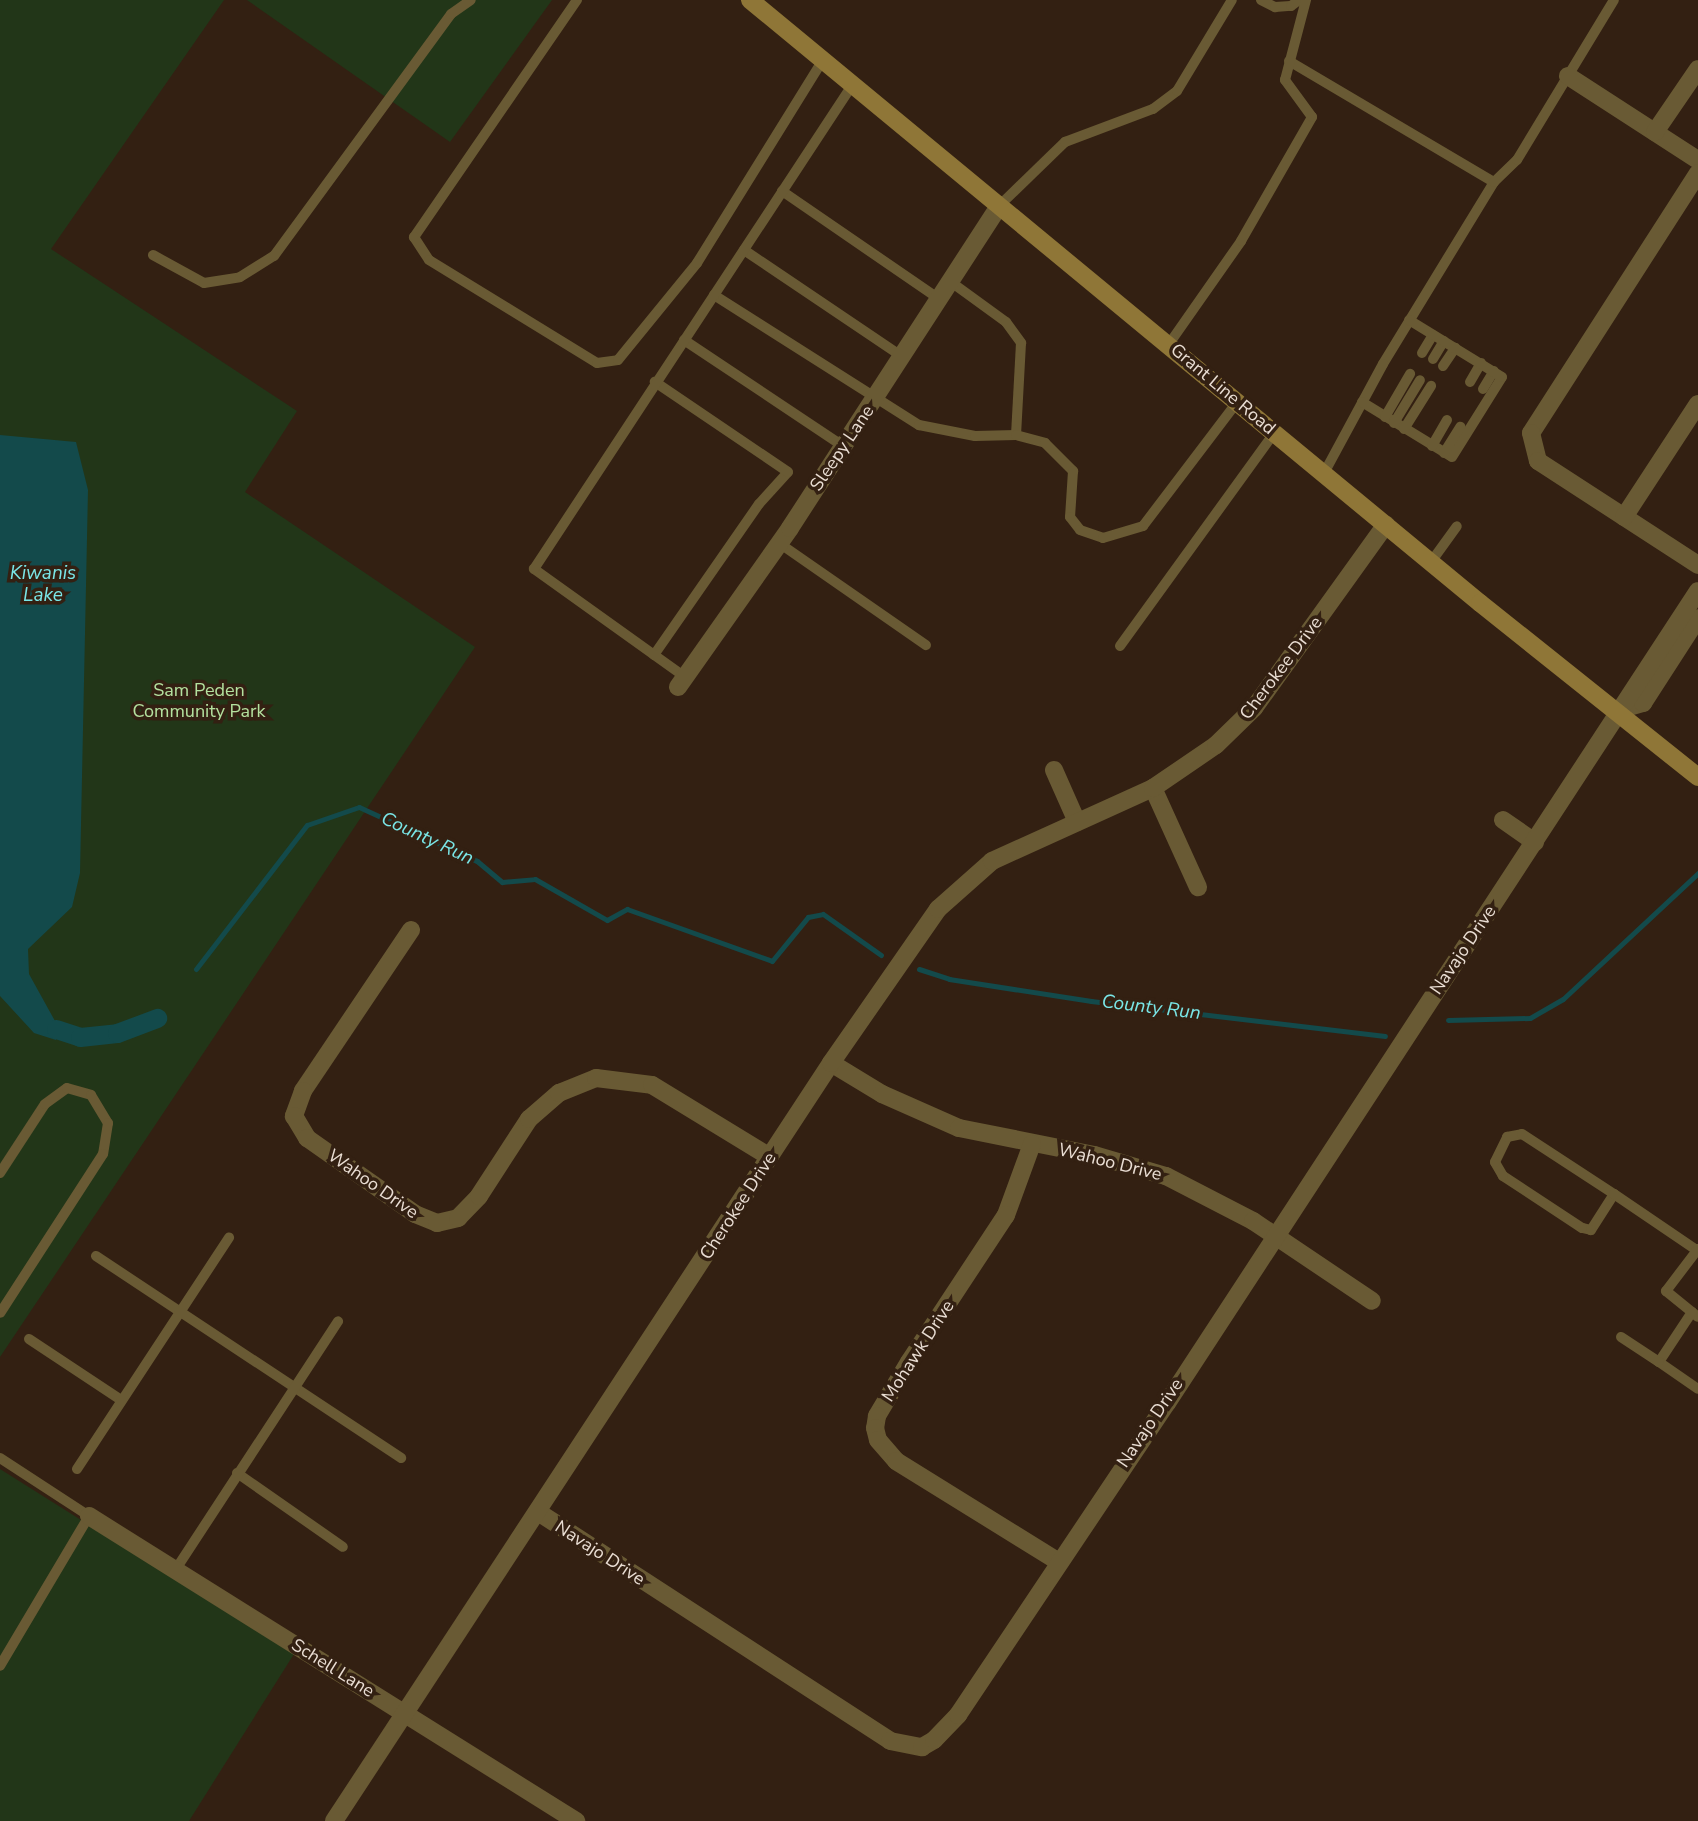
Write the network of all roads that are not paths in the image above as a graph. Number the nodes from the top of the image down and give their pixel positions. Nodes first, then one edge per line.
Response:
1 (471, 0) edge
2 (577, 0) edge
3 (750, 0) edge
4 (1233, 0) edge
5 (1261, 0) edge
6 (1299, 0) edge
7 (1306, 0) edge
8 (1614, 0) edge
9 (823, 60) junction
10 (1289, 61) junction
11 (1698, 69) edge
12 (1568, 76) junction
13 (853, 84) junction
14 (1655, 132) junction
15 (1698, 160) edge
16 (1698, 173) edge
17 (1493, 182) junction
18 (782, 191) junction
19 (1000, 205) junction
20 (744, 250) junction
21 (153, 255) dead end
22 (951, 282) junction
23 (714, 295) junction
24 (939, 299) junction
25 (1409, 320) junction
26 (1433, 335) junction
27 (684, 340) junction
28 (1444, 341) junction
29 (1168, 344) junction
30 (1455, 348) junction
31 (901, 356) junction
32 (1481, 363) junction
33 (1443, 366) dead end
34 (1494, 371) junction
35 (1415, 377) dead end
36 (655, 382) junction
37 (1470, 382) dead end
38 (1431, 386) dead end
39 (1483, 389) dead end
40 (874, 400) junction
41 (1238, 401) junction
42 (1362, 402) junction
43 (1698, 404) edge
44 (1389, 420) junction
45 (1447, 420) dead end
46 (1460, 427) dead end
47 (1405, 429) junction
48 (1275, 432) junction
49 (1016, 435) junction
50 (843, 446) junction
51 (1432, 446) junction
52 (1444, 453) junction
53 (1324, 473) junction
54 (1624, 517) junction
55 (1386, 524) junction
56 (1457, 526) dead end
57 (779, 543) junction
58 (1431, 562) junction
59 (1698, 565) edge
60 (1698, 591) edge
61 (1698, 618) edge
62 (926, 645) dead end
63 (1120, 646) dead end
64 (654, 655) junction
65 (681, 682) joint
66 (1623, 710) junction
67 (1054, 770) dead end
68 (1698, 777) edge
69 (1153, 788) junction
70 (1503, 820) dead end
71 (1077, 822) junction
72 (1535, 842) junction
73 (1198, 887) dead end
74 (411, 930) dead end
75 (831, 1063) junction
76 (1032, 1144) junction
77 (771, 1157) junction
78 (0, 1173) edge
79 (1614, 1194) junction
80 (1273, 1236) junction
81 (229, 1238) dead end
82 (1697, 1250) edge
83 (96, 1256) dead end
84 (1372, 1301) dead end
85 (178, 1311) junction
86 (0, 1313) edge
87 (1695, 1314) edge
88 (338, 1321) dead end
89 (1621, 1337) dead end
90 (29, 1339) dead end
91 (1659, 1362) junction
92 (292, 1386) junction
93 (1698, 1389) edge
94 (121, 1400) junction
95 (0, 1458) edge
96 (401, 1458) dead end
97 (76, 1469) dead end
98 (237, 1473) junction
99 (538, 1512) junction
100 (89, 1516) junction
101 (343, 1547) dead end
102 (1059, 1562) junction
103 (176, 1569) junction
104 (0, 1666) edge
105 (404, 1712) junction
106 (334, 1821) edge
107 (576, 1821) edge

1 - 21 lane
2 - 9 lane
3 - 9 main road, Grant Line Road
4 - 19 lane
5 - 6 lane
7 - 10 lane
8 - 12 lane
9 - 13 main road, Grant Line Road
10 - 17 lane
10 - 29 lane
11 - 14 street
12 - 14 street
12 - 17 lane
13 - 18 lane
13 - 19 main road, Grant Line Road
14 - 15 street
16 - 54 street
17 - 25 lane
18 - 20 lane
18 - 24 lane
19 - 22 street, Sleepy Lane
19 - 29 main road, Grant Line Road
20 - 23 lane
20 - 31 lane
22 - 24 street, Sleepy Lane
22 - 49 lane
23 - 27 lane
23 - 40 lane
24 - 31 street, Sleepy Lane
25 - 26 lane
25 - 42 lane
26 - 28 lane
26 - 28 lane
27 - 36 lane
27 - 50 lane
28 - 30 lane
29 - 41 main road, Grant Line Road
30 - 32 lane
30 - 33 lane
31 - 40 street, Sleepy Lane
32 - 34 lane
32 - 37 lane
34 - 39 lane
34 - 52 lane
35 - 44 lane
36 - 64 lane
36 - 64 lane
38 - 47 lane
40 - 49 lane
40 - 50 street, Sleepy Lane
41 - 48 main road, Grant Line Road
41 - 49 lane
42 - 44 lane
42 - 53 lane
43 - 54 street
44 - 47 lane
45 - 51 lane
46 - 52 lane
47 - 51 lane
48 - 53 main road, Grant Line Road
48 - 63 lane
50 - 57 street, Sleepy Lane
51 - 52 lane
53 - 55 main road, Grant Line Road
54 - 59 street
55 - 58 main road, Grant Line Road
55 - 69 street, Cherokee Drive
56 - 58 lane
57 - 62 lane
57 - 65 street, Sleepy Lane
58 - 66 main road, Grant Line Road
60 - 66 street
61 - 66 street
64 - 65 lane
66 - 68 main road, Grant Line Road
66 - 72 street, Navajo Drive
67 - 71 street
69 - 71 street, Cherokee Drive
69 - 73 street
70 - 72 street
71 - 75 street, Cherokee Drive
72 - 80 street, Navajo Drive
74 - 77 street, Wahoo Drive
75 - 76 street, Wahoo Drive
75 - 77 street, Cherokee Drive
76 - 80 street, Wahoo Drive
76 - 102 street, Mohawk Drive
77 - 99 street, Cherokee Drive
78 - 86 lane
79 - 79 lane
79 - 82 lane
80 - 84 street, Wahoo Drive
80 - 102 street, Navajo Drive
81 - 85 lane
82 - 87 lane
83 - 85 lane
85 - 92 lane
85 - 94 lane
87 - 91 lane
88 - 92 lane
89 - 91 lane
90 - 94 lane
91 - 93 lane
92 - 96 lane
92 - 98 lane
94 - 97 lane
95 - 100 lane
98 - 101 lane
98 - 103 lane
99 - 102 street, Navajo Drive
99 - 105 street, Cherokee Drive
100 - 103 street, Schell Lane
100 - 104 lane
103 - 105 street, Schell Lane
105 - 106 street, Cherokee Drive
105 - 107 street, Schell Lane

